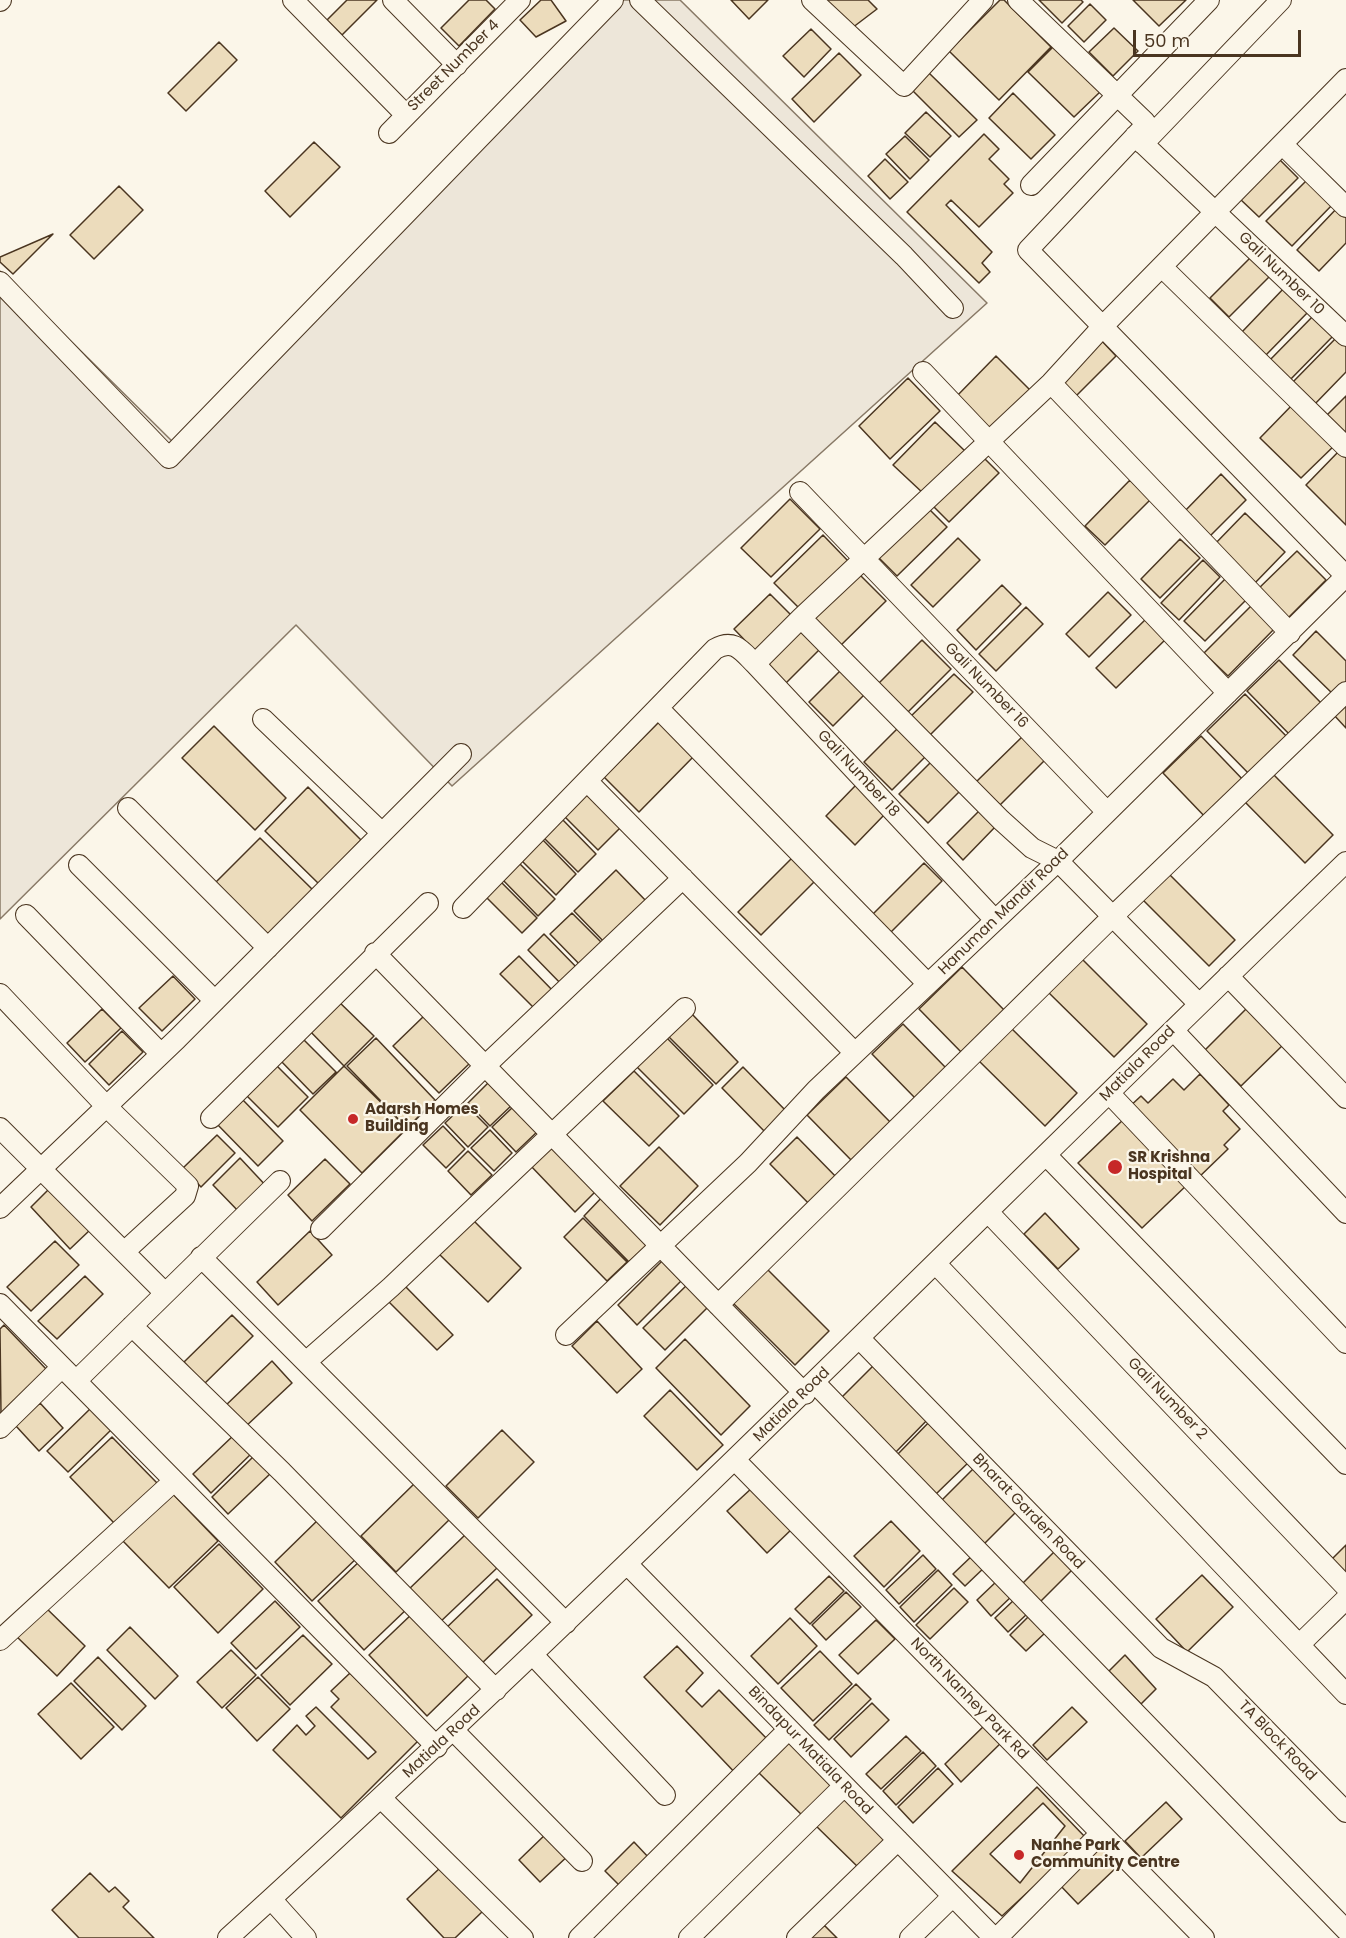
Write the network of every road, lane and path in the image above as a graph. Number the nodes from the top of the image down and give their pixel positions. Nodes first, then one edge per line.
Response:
1 (293, 0) edge
2 (393, 0) edge
3 (612, 0) edge
4 (640, 0) edge
5 (812, 0) edge
6 (983, 0) edge
7 (1018, 0) edge
8 (1209, 0) edge
9 (1281, 0) edge
10 (515, 2) edge
11 (456, 65) junction
12 (1344, 84) edge
13 (1119, 95) junction
14 (406, 115) junction
15 (389, 133) dead end
16 (1139, 140) junction
17 (1283, 145) junction
18 (1031, 185) dead end
19 (1346, 207) edge
20 (1216, 212) junction
21 (1162, 267) junction
22 (0, 282) edge
23 (954, 308) dead end
24 (1104, 325) junction
25 (1346, 336) edge
26 (923, 372) dead end
27 (1051, 384) junction
28 (989, 440) junction
29 (1346, 447) edge
30 (800, 492) dead end
31 (866, 559) junction
32 (1346, 576) edge
33 (801, 618) junction
34 (1290, 633) junction
35 (755, 664) junction
36 (1346, 692) edge
37 (1228, 693) junction
38 (659, 708) junction
39 (263, 719) dead end
40 (461, 754) dead end
41 (587, 781) junction
42 (128, 808) dead end
43 (1107, 812) junction
44 (382, 833) junction
45 (1058, 861) junction
46 (1346, 862) edge
47 (79, 865) dead end
48 (683, 879) junction
49 (428, 903) dead end
50 (463, 908) dead end
51 (26, 915) dead end
52 (1113, 916) junction
53 (995, 920) junction
54 (268, 948) junction
55 (375, 953) junction
56 (1228, 976) junction
57 (928, 984) junction
58 (0, 994) edge
59 (215, 1001) junction
60 (1199, 1004) junction
61 (685, 1008) dead end
62 (1173, 1030) junction
63 (855, 1053) junction
64 (161, 1054) junction
65 (485, 1066) junction
66 (1109, 1093) junction
67 (1346, 1098) edge
68 (106, 1107) junction
69 (211, 1118) dead end
70 (0, 1128) edge
71 (552, 1135) junction
72 (1046, 1155) junction
73 (41, 1169) junction
74 (280, 1181) dead end
75 (0, 1208) edge
76 (988, 1212) junction
77 (1346, 1213) edge
78 (321, 1229) dead end
79 (660, 1247) junction
80 (124, 1252) junction
81 (201, 1257) junction
82 (936, 1264) junction
83 (165, 1293) junction
84 (718, 1305) junction
85 (3, 1314) edge
86 (132, 1326) junction
87 (566, 1335) dead end
88 (860, 1339) junction
89 (1346, 1343) edge
90 (307, 1361) junction
91 (62, 1366) junction
92 (76, 1381) junction
93 (810, 1388) junction
94 (0, 1428) edge
95 (735, 1460) junction
96 (1346, 1464) edge
97 (174, 1481) junction
98 (627, 1564) junction
99 (1346, 1587) edge
100 (1346, 1599) edge
101 (566, 1623) junction
102 (0, 1640) edge
103 (1300, 1644) junction
104 (533, 1655) junction
105 (1206, 1671) joint
106 (496, 1690) junction
107 (1346, 1694) edge
108 (789, 1729) junction
109 (454, 1731) junction
110 (437, 1747) junction
111 (844, 1786) junction
112 (665, 1795) dead end
113 (381, 1798) junction
114 (1346, 1812) edge
115 (1101, 1833) junction
116 (898, 1840) junction
117 (582, 1861) dead end
118 (953, 1896) junction
119 (271, 1899) junction
120 (1346, 1929) edge
121 (516, 1931) edge
122 (228, 1938) edge
123 (306, 1938) edge
124 (579, 1938) edge
125 (689, 1938) edge
126 (797, 1938) edge
127 (910, 1938) edge
128 (996, 1938) edge
129 (1203, 1938) edge

1 - 14 street
2 - 11 street
3 - 22 street
4 - 23 street
5 - 6 street
7 - 13 street
8 - 13 street
9 - 16 street
10 - 11 street, Street Number 4
11 - 14 street, Street Number 4
12 - 17 street
13 - 16 street
13 - 18 street
14 - 15 street, Street Number 4
16 - 20 street, Gali Number 10
16 - 24 street
17 - 19 street
17 - 20 street
20 - 21 street
20 - 25 street, Gali Number 10
21 - 24 street
21 - 29 street
24 - 27 street
24 - 32 street
26 - 28 street
27 - 28 street
27 - 34 street
28 - 31 street
28 - 37 street
30 - 31 street, Gali Number 16
31 - 33 street
31 - 43 street, Gali Number 16
32 - 34 street, Hanuman Mandir Road
33 - 35 street
33 - 45 street
34 - 37 street, Hanuman Mandir Road
35 - 38 street, Gali Number 18
35 - 53 street, Gali Number 18
36 - 52 street
37 - 43 street, Hanuman Mandir Road
38 - 41 street
38 - 57 street
39 - 44 street
40 - 44 street
41 - 48 street
41 - 50 street
42 - 54 street
43 - 45 street, Hanuman Mandir Road
44 - 54 street
45 - 52 street
45 - 53 street, Hanuman Mandir Road
46 - 56 street, Matiala Road
47 - 59 street
48 - 63 street
48 - 65 street
49 - 55 street
51 - 64 street
52 - 60 street
52 - 84 street
53 - 57 street, Hanuman Mandir Road
54 - 59 street
55 - 65 street
55 - 69 street
56 - 60 street, Matiala Road
56 - 67 street
57 - 63 street, Hanuman Mandir Road
58 - 68 street
59 - 64 street
60 - 62 street, Matiala Road
61 - 71 street
62 - 66 street, Matiala Road
62 - 77 street
63 - 79 street, Hanuman Mandir Road
64 - 68 street
65 - 71 street
65 - 78 street
66 - 72 street, Matiala Road
66 - 89 street
68 - 73 street
68 - 80 street
70 - 73 street
71 - 79 street
71 - 90 street
72 - 76 street, Matiala Road
72 - 96 street
73 - 75 street
73 - 80 street
74 - 81 street
76 - 82 street, Matiala Road
76 - 99 street, Gali Number 2
79 - 84 street
79 - 87 street, Hanuman Mandir Road
80 - 83 street
81 - 83 street
81 - 90 street
82 - 88 street, Matiala Road
82 - 103 street
83 - 86 street
84 - 93 street
85 - 91 street
86 - 92 street
86 - 106 street
88 - 93 street, Matiala Road
88 - 105 street, Bharat Garden Road
90 - 101 street
91 - 92 street
91 - 94 street
92 - 97 street
93 - 95 street, Matiala Road
93 - 120 street
95 - 98 street, Matiala Road
95 - 115 street, North Nanhey Park Rd
97 - 102 street
97 - 110 street
98 - 101 street, Matiala Road
98 - 108 street, Bindapur Matiala Road
100 - 103 street
101 - 104 street, Matiala Road
103 - 107 street
104 - 106 street, Matiala Road
104 - 112 street
105 - 114 street, TA Block Road
106 - 109 street, Matiala Road
108 - 111 street, Bindapur Matiala Road
108 - 124 street
109 - 110 street, Matiala Road
109 - 117 street
110 - 113 street, Matiala Road
111 - 116 street, Bindapur Matiala Road
111 - 125 street
113 - 119 street, Matiala Road
113 - 121 street
115 - 128 street
115 - 129 street, North Nanhey Park Rd
116 - 118 street, Bindapur Matiala Road
116 - 126 street
118 - 127 street
118 - 128 street, Bindapur Matiala Road
119 - 122 street, Matiala Road
119 - 123 street

